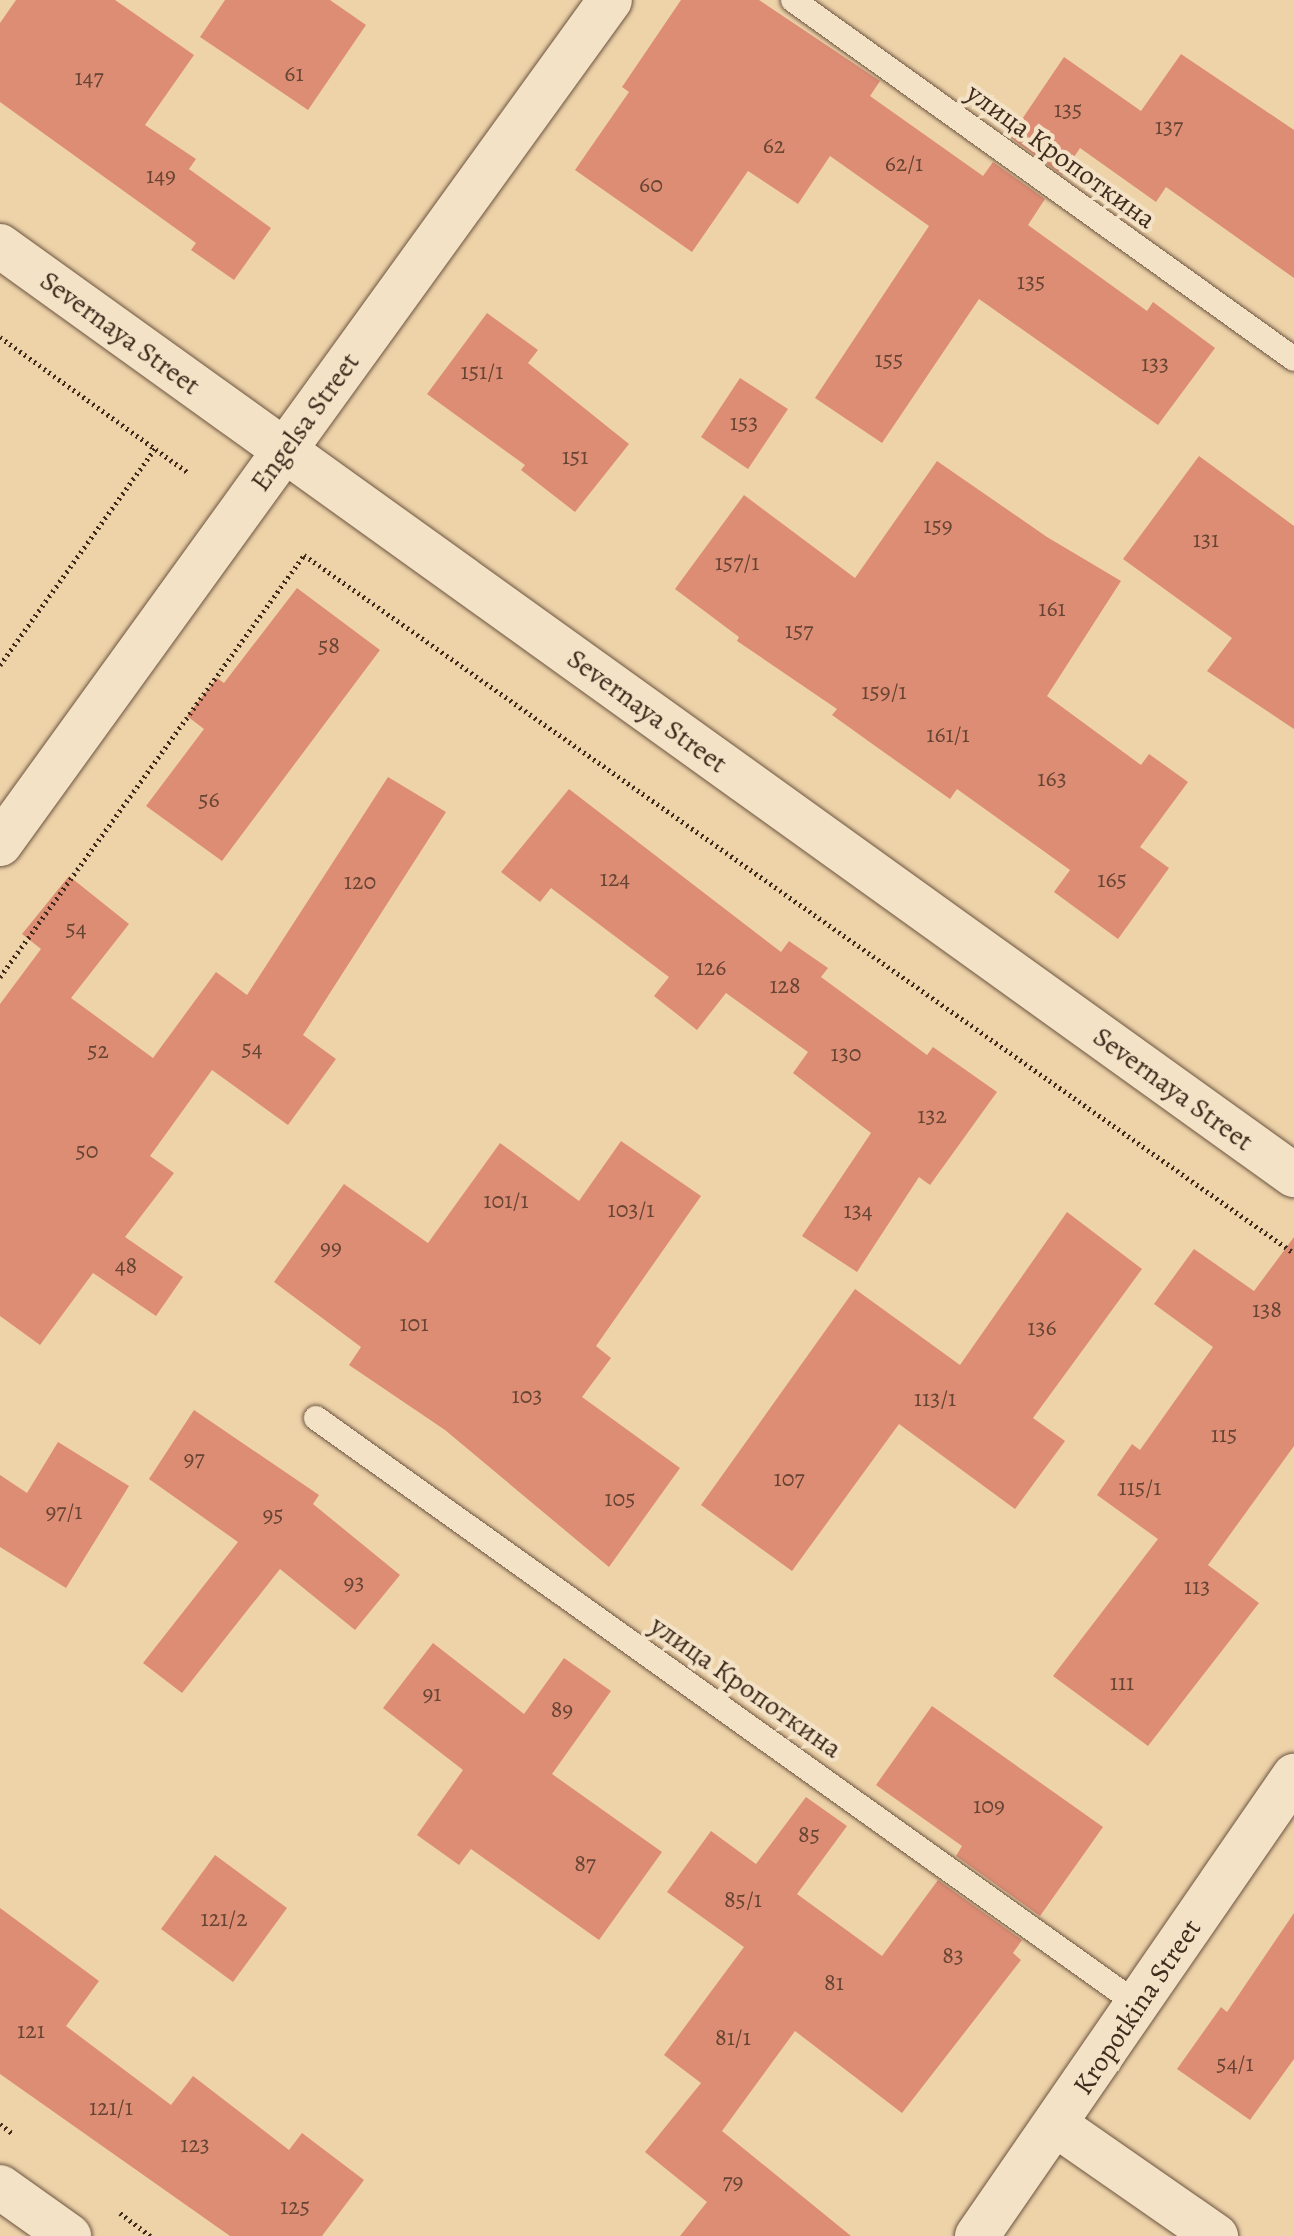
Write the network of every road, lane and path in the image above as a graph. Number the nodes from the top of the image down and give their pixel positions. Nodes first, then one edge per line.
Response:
1 (610, 0) edge
2 (793, 0) edge
3 (0, 246) edge
4 (0, 337) edge
5 (1294, 359) edge
6 (156, 447) junction
7 (284, 451) junction
8 (187, 472) dead end
9 (0, 665) edge
10 (0, 844) edge
11 (0, 977) edge
12 (1294, 1175) edge
13 (1294, 1253) edge
14 (316, 1418) dead end
15 (1294, 1776) edge
16 (1140, 2006) junction
17 (1056, 2125) junction
18 (0, 2187) edge
19 (69, 2236) edge
20 (977, 2236) edge
21 (1216, 2236) edge

1 - 7 street, Engelsa Street
2 - 5 lane, улица Кропоткина
3 - 7 street, Severnaya Street
4 - 6 path
6 - 8 path
6 - 9 path
7 - 10 street, Engelsa Street
7 - 12 street, Severnaya Street
11 - 13 path
14 - 16 lane, улица Кропоткина
15 - 16 street, Kropotkina Street
16 - 17 street, Kropotkina Street
17 - 20 street, Kropotkina Street
17 - 21 street
18 - 19 street

